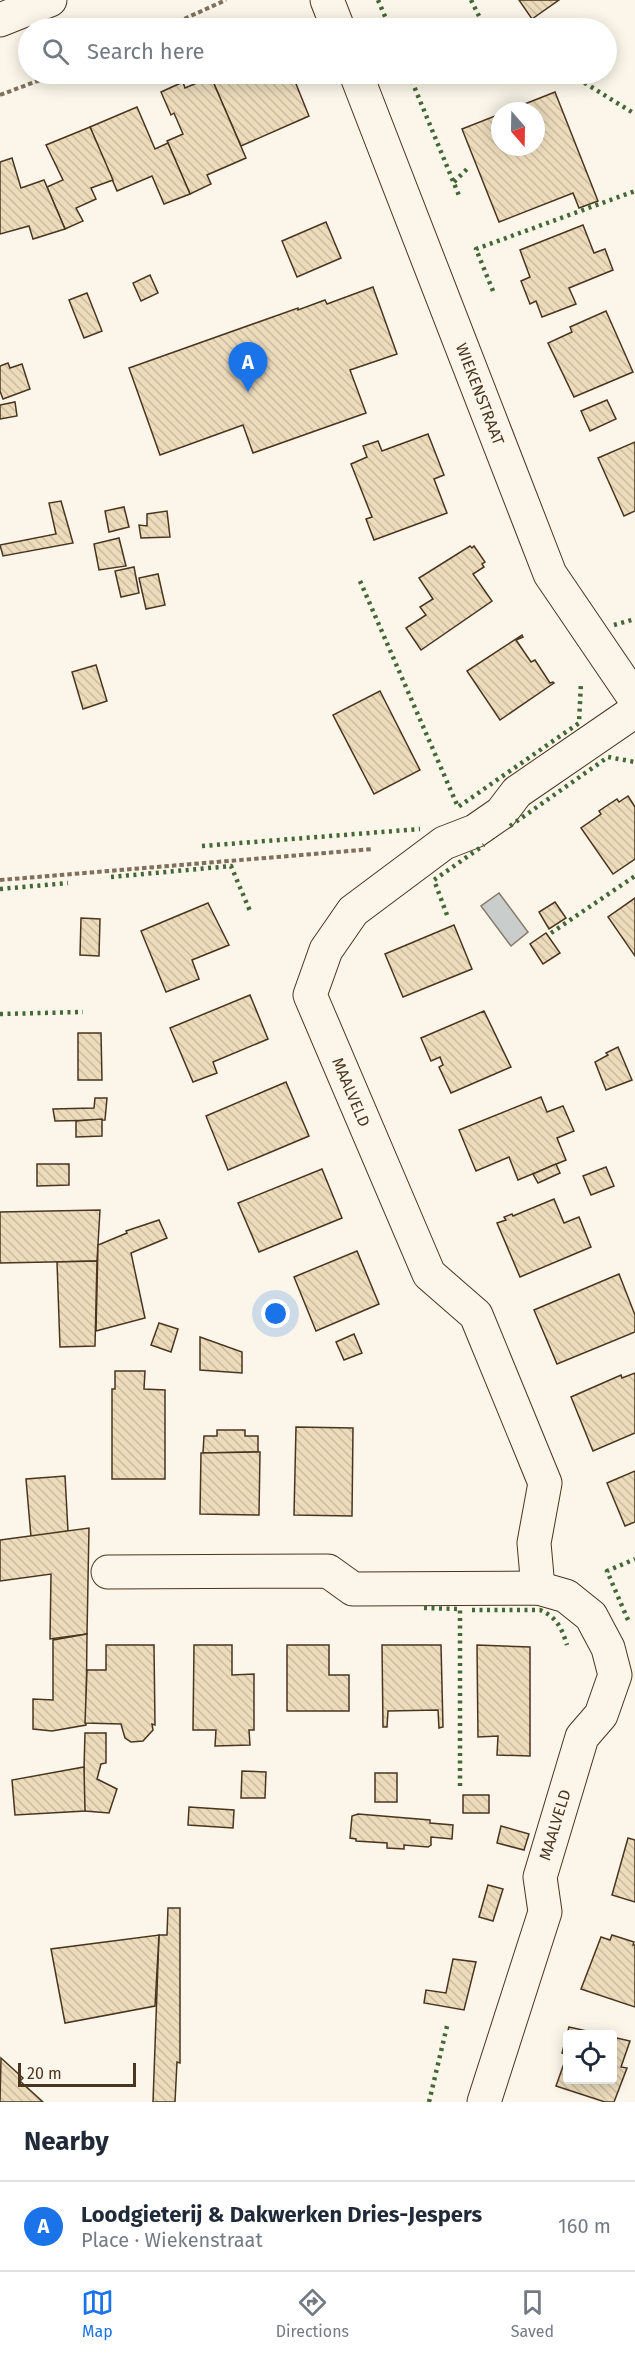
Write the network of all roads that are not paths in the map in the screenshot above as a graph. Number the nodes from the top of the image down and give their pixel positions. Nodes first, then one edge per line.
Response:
1 (50, 0) edge
2 (327, 0) edge
3 (334, 18) edge
4 (0, 21) edge
5 (360, 84) edge
6 (635, 699) edge
7 (635, 711) edge
8 (108, 1572) dead end
9 (538, 1588) junction
10 (484, 2102) edge

1 - 4 street
2 - 3 street
5 - 6 street, WIEKENSTRAAT
7 - 9 street, MAALVELD
8 - 9 street, MAALVELD
9 - 10 street, MAALVELD

